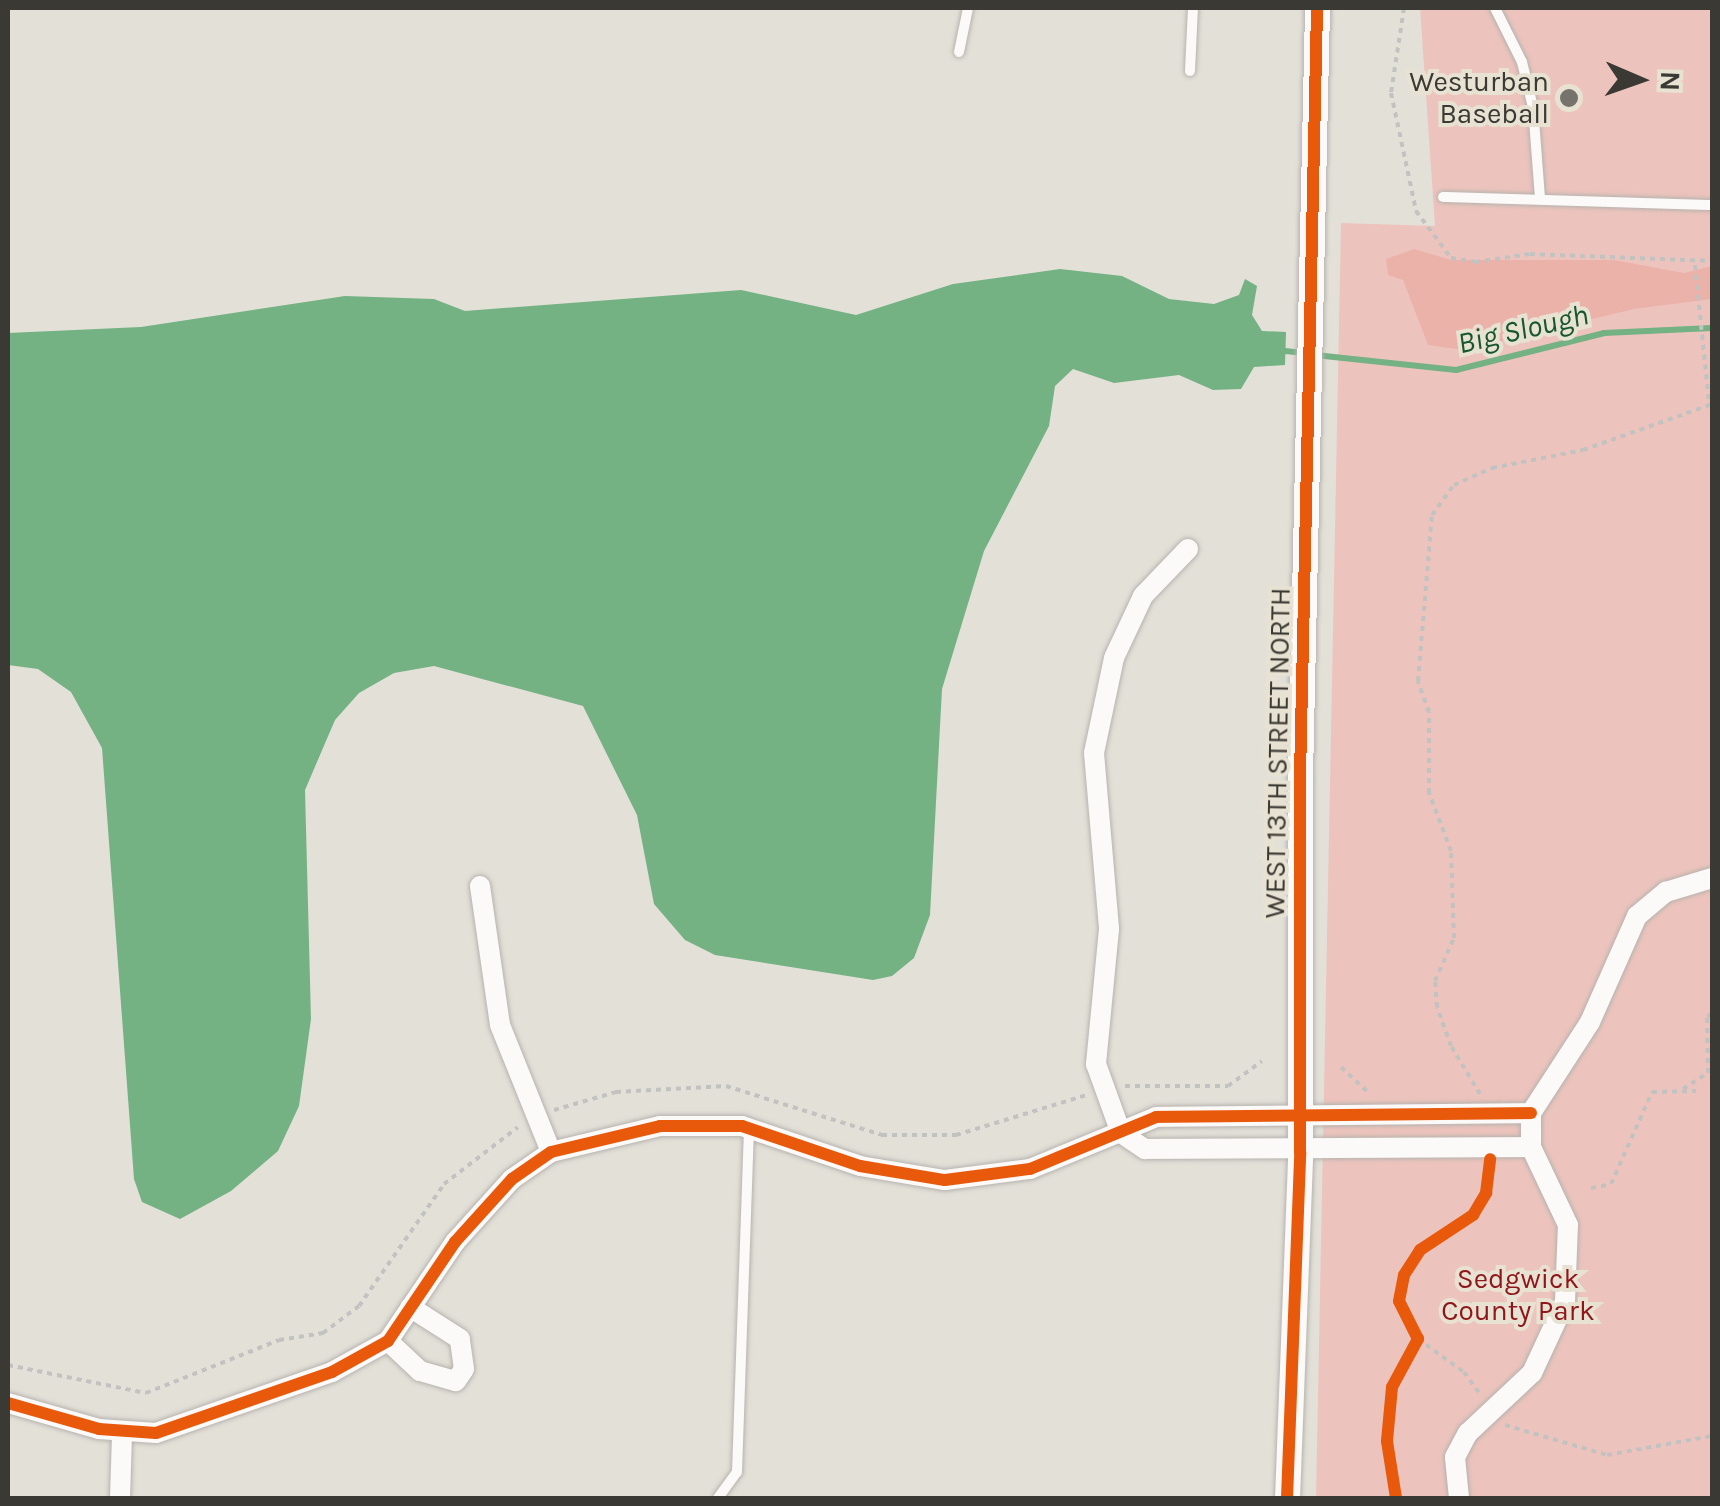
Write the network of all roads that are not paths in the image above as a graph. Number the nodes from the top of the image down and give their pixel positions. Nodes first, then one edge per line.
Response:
1 (968, 8) edge
2 (1193, 8) edge
3 (1317, 8) edge
4 (1495, 8) edge
5 (959, 52) dead end
6 (1190, 70) dead end
7 (1443, 197) dead end
8 (1540, 200) junction
9 (1712, 205) edge
10 (1188, 549) dead end
11 (1712, 878) edge
12 (480, 886) dead end
13 (1300, 1112) junction
14 (1531, 1113) junction
15 (750, 1128) junction
16 (1121, 1132) junction
17 (1531, 1147) junction
18 (551, 1152) junction
19 (1300, 1152) junction
20 (410, 1307) junction
21 (388, 1340) junction
22 (8, 1404) edge
23 (122, 1432) junction
24 (120, 1498) edge
25 (718, 1498) edge
26 (1286, 1498) edge
27 (1459, 1498) edge

1 - 5 lane
2 - 6 lane
3 - 13 street, WEST 13TH STREET NORTH
4 - 8 lane
7 - 8 lane
8 - 9 lane
10 - 16 street
11 - 14 street
12 - 18 street
13 - 14 street
13 - 16 street
13 - 19 street, WEST 13TH STREET NORTH
14 - 17 street
15 - 16 street
15 - 18 street
15 - 25 lane
16 - 19 street
17 - 19 street
17 - 27 street
18 - 20 street
19 - 26 street, WEST 13TH STREET NORTH
20 - 21 street
20 - 21 street
21 - 23 street
22 - 23 street
23 - 24 street

